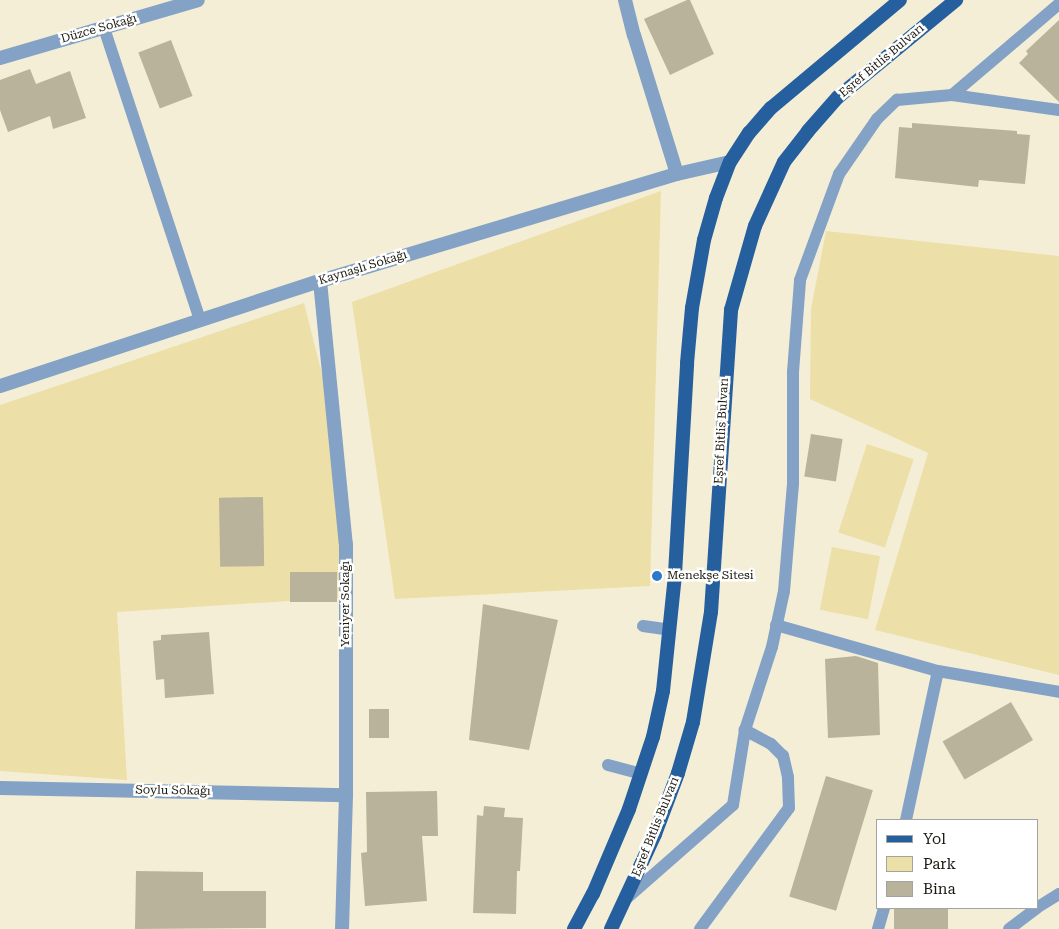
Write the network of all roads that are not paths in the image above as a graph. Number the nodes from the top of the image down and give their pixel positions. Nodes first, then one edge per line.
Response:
1 (198, 0) edge
2 (625, 0) edge
3 (900, 0) edge
4 (956, 0) edge
5 (1059, 4) edge
6 (104, 28) junction
7 (0, 58) edge
8 (952, 94) junction
9 (1059, 110) edge
10 (730, 162) junction
11 (677, 174) junction
12 (320, 281) junction
13 (200, 320) junction
14 (0, 386) edge
15 (776, 625) junction
16 (643, 626) dead end
17 (670, 630) junction
18 (938, 670) junction
19 (1059, 692) edge
20 (745, 730) junction
21 (608, 766) dead end
22 (641, 774) junction
23 (0, 788) edge
24 (346, 795) junction
25 (906, 819) edge
26 (1059, 894) edge
27 (627, 898) junction
28 (1039, 906) edge
29 (884, 909) edge
30 (1034, 909) edge
31 (342, 929) edge
32 (574, 929) edge
33 (611, 929) edge
34 (700, 929) edge
35 (878, 929) edge
36 (1009, 929) edge

1 - 6 street, Düzce Sokağı
2 - 11 street
3 - 10 main road
4 - 27 main road, Eşref Bitlis Bulvarı
5 - 8 lane
6 - 7 street, Düzce Sokağı
6 - 13 lane
8 - 9 lane
8 - 15 lane
10 - 11 street, Kaynaşlı Sokağı
10 - 17 main road
11 - 12 street, Kaynaşlı Sokağı
12 - 13 street, Kaynaşlı Sokağı
12 - 24 street, Yeniyer Sokağı
13 - 14 street, Kaynaşlı Sokağı
15 - 18 lane
15 - 20 lane
16 - 17 lane
17 - 22 main road
18 - 19 lane
18 - 25 lane
20 - 27 lane
20 - 34 lane
21 - 22 lane
22 - 32 main road
23 - 24 street, Soylu Sokağı
24 - 31 street, Yeniyer Sokağı
26 - 28 lane
27 - 33 main road, Eşref Bitlis Bulvarı
29 - 35 lane
30 - 36 lane

